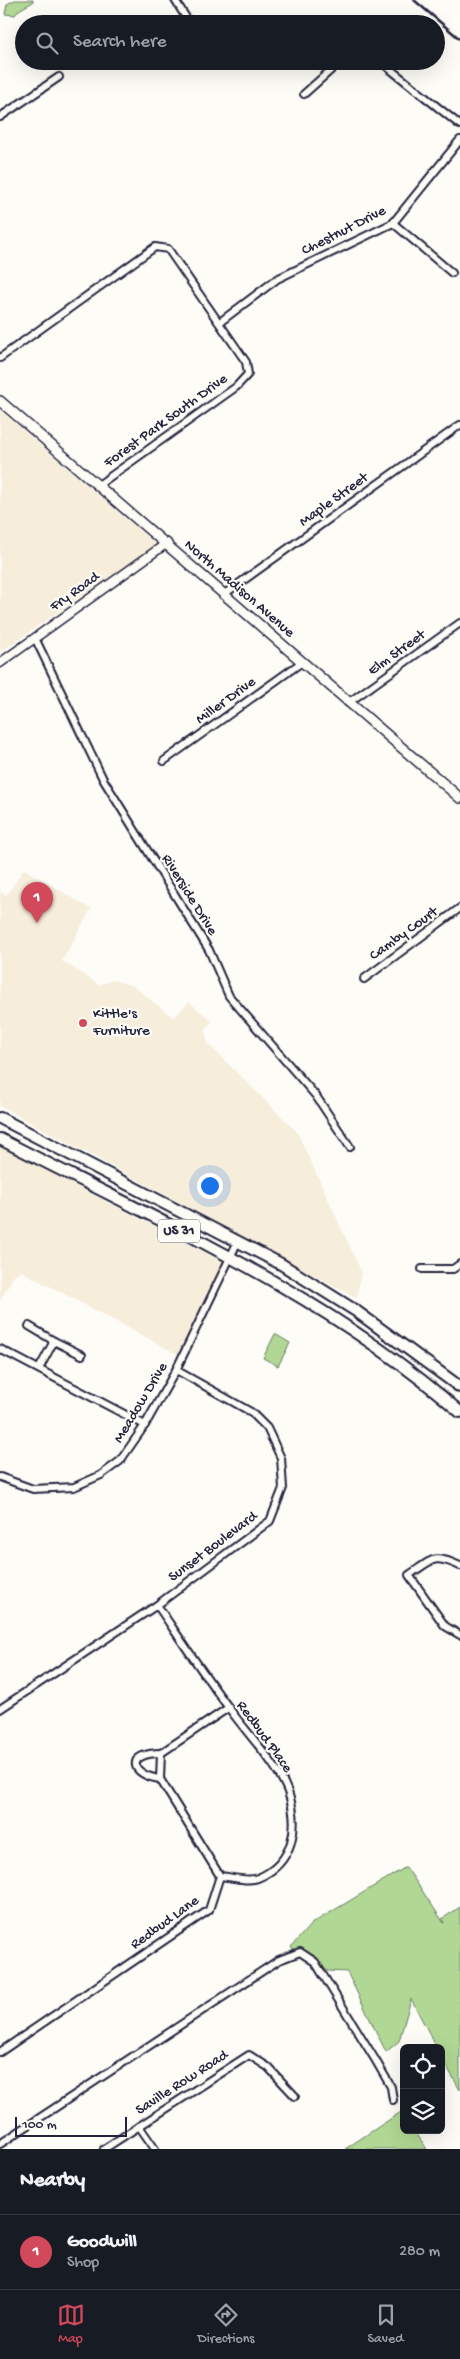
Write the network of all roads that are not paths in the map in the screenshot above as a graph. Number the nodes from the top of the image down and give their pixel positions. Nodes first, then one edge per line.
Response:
1 (175, 0) edge
2 (184, 15) edge
3 (331, 70) edge
4 (391, 70) edge
5 (59, 76) dead end
6 (304, 94) dead end
7 (0, 117) edge
8 (460, 125) edge
9 (460, 140) edge
10 (392, 223) junction
11 (452, 273) dead end
12 (220, 322) junction
13 (0, 358) edge
14 (0, 401) edge
15 (460, 425) edge
16 (97, 486) junction
17 (167, 543) junction
18 (223, 595) junction
19 (460, 623) edge
20 (35, 638) junction
21 (1, 662) edge
22 (302, 662) junction
23 (348, 703) junction
24 (164, 761) dead end
25 (460, 798) edge
26 (460, 908) edge
27 (364, 979) dead end
28 (0, 1118) edge
29 (0, 1139) edge
30 (350, 1147) dead end
31 (238, 1241) junction
32 (230, 1259) junction
33 (460, 1264) edge
34 (422, 1269) dead end
35 (29, 1326) dead end
36 (54, 1340) junction
37 (0, 1350) edge
38 (82, 1355) dead end
39 (39, 1370) junction
40 (176, 1370) junction
41 (460, 1387) edge
42 (460, 1412) edge
43 (145, 1425) junction
44 (0, 1478) edge
45 (460, 1566) edge
46 (157, 1605) junction
47 (460, 1635) edge
48 (228, 1708) junction
49 (0, 1709) edge
50 (161, 1753) junction
51 (160, 1779) junction
52 (220, 1876) junction
53 (0, 2052) edge
54 (295, 2096) dead end
55 (393, 2100) dead end
56 (139, 2126) junction
57 (0, 2144) edge
58 (104, 2149) edge
59 (155, 2149) edge

1 - 2 street
3 - 6 street
4 - 8 street
5 - 7 street
9 - 10 street, Chestnut Drive
10 - 11 street
10 - 12 street, Chestnut Drive
12 - 13 street
12 - 16 street, Forest Park South Drive
14 - 16 main road, North Madison Avenue
15 - 18 street, Maple Street
16 - 17 main road, North Madison Avenue
17 - 18 main road, North Madison Avenue
17 - 20 street, Fry Road
18 - 22 main road, North Madison Avenue
19 - 23 street, Elm Street
20 - 21 street, Fry Road
20 - 30 street, Riverside Drive
22 - 23 main road, North Madison Avenue
22 - 24 street, Miller Drive
23 - 25 main road, North Madison Avenue
26 - 27 street, Camby Court
28 - 31 main road, US 31
29 - 32 main road, US 31
31 - 32 street, Meadow Drive
31 - 41 main road, US 31
32 - 40 street, Meadow Drive
32 - 42 main road, US 31
33 - 34 street
35 - 36 street
36 - 38 street
36 - 39 street
37 - 39 street
39 - 43 street
40 - 43 street, Meadow Drive
40 - 46 street, Sunset Boulevard
43 - 44 street, Meadow Drive
45 - 47 street
46 - 48 street, Redbud Place
46 - 49 street, Sunset Boulevard
48 - 50 street
48 - 52 street, Redbud Place
50 - 51 street
50 - 51 street
51 - 52 street
52 - 53 street, Redbud Lane
54 - 56 street, Saville Row Road
55 - 57 street
56 - 58 street, Saville Row Road
56 - 59 street

